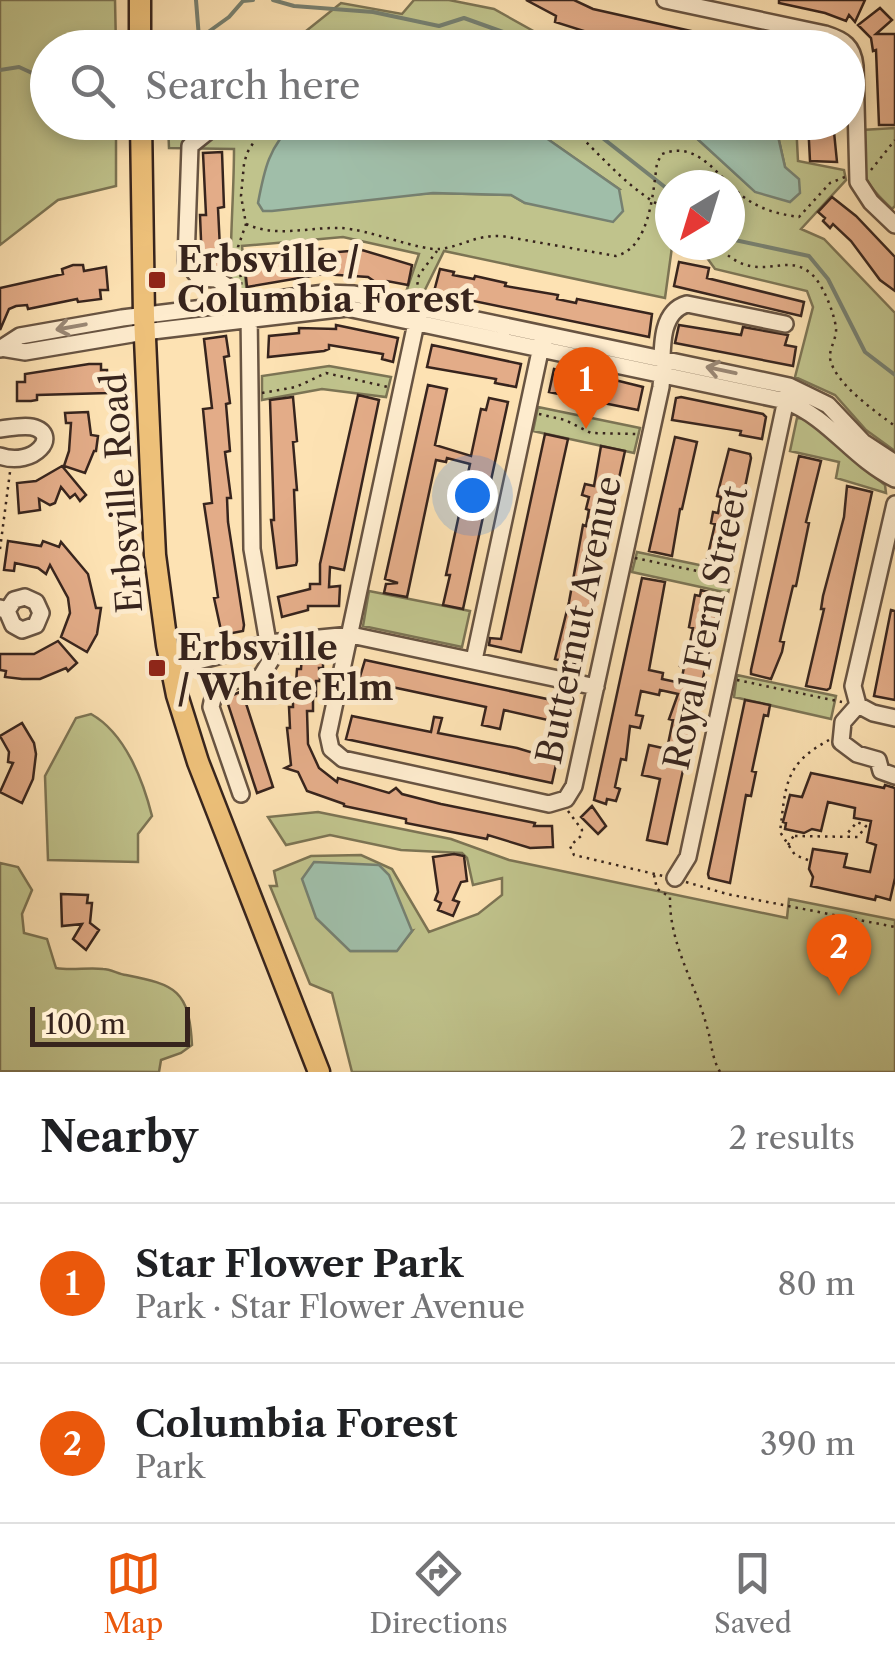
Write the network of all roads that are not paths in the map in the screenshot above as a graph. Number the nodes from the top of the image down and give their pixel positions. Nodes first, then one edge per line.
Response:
1 (140, 0) edge
2 (665, 0) edge
3 (140, 30) edge
4 (805, 30) edge
5 (141, 140) edge
6 (198, 140) edge
7 (857, 140) edge
8 (895, 225) edge
9 (243, 308) junction
10 (419, 315) junction
11 (144, 324) junction
12 (785, 324) dead end
13 (542, 340) junction
14 (1, 348) edge
15 (662, 366) junction
16 (787, 394) junction
17 (0, 429) edge
18 (6, 458) edge
19 (895, 463) edge
20 (895, 479) edge
21 (895, 504) edge
22 (351, 635) junction
23 (268, 643) junction
24 (474, 660) junction
25 (171, 668) junction
26 (596, 687) junction
27 (858, 704) junction
28 (895, 718) edge
29 (895, 776) edge
30 (241, 794) dead end
31 (675, 878) road end
32 (320, 1072) edge

1 - 3 main road
2 - 4 street
5 - 11 main road, Erbsville Road
6 - 9 street
7 - 8 street
9 - 10 street
9 - 11 street
9 - 23 street
10 - 13 street
10 - 22 street, Butternut Avenue
11 - 14 street
11 - 25 main road, Erbsville Road
12 - 15 street, Butternut Avenue
13 - 15 street
13 - 24 street
15 - 16 street
15 - 26 street, Butternut Avenue
16 - 19 street
16 - 20 street
16 - 31 street, Royal Fern Street
17 - 18 street
21 - 27 street
22 - 23 street
22 - 24 street
22 - 26 street, Butternut Avenue
23 - 25 street
23 - 30 street
24 - 26 street
25 - 32 main road, Erbsville Road
27 - 28 street
27 - 29 street

